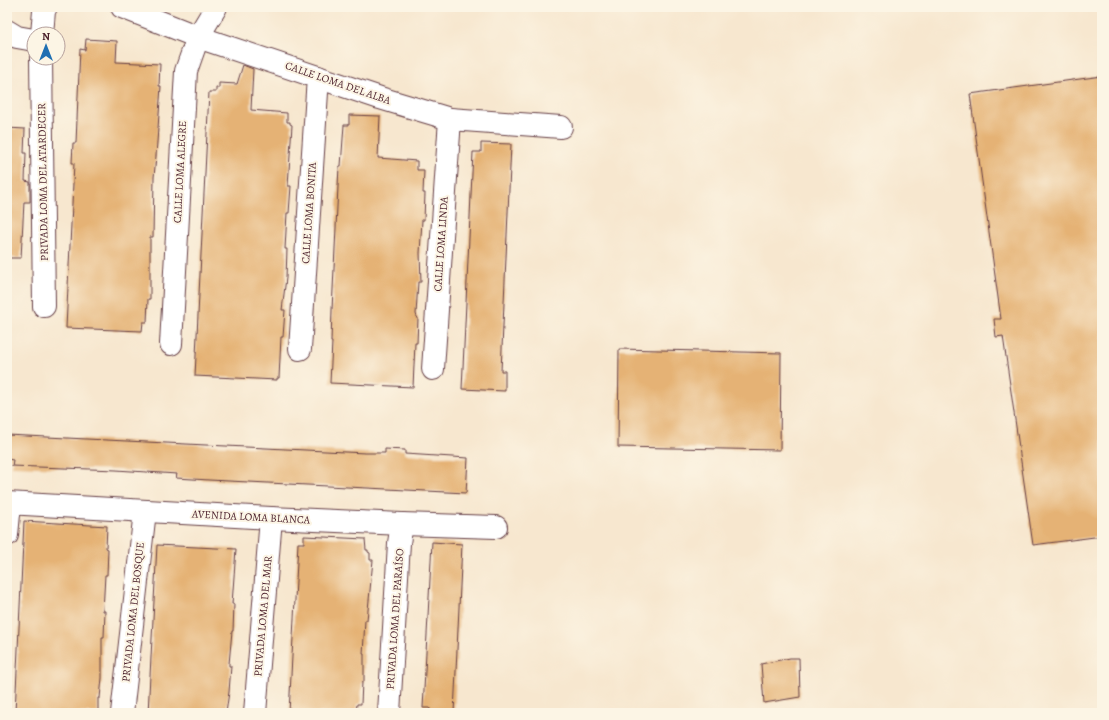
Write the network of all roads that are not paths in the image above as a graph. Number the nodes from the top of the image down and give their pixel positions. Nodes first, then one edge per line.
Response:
1 (46, 7) edge
2 (122, 7) edge
3 (216, 7) edge
4 (43, 26) edge
5 (198, 37) junction
6 (41, 66) edge
7 (318, 77) junction
8 (450, 119) junction
9 (561, 127) dead end
10 (44, 306) dead end
11 (171, 344) dead end
12 (300, 349) dead end
13 (433, 369) dead end
14 (8, 504) edge
15 (145, 511) junction
16 (271, 518) junction
17 (402, 524) junction
18 (496, 527) dead end
19 (7, 535) edge
20 (122, 713) edge
21 (255, 713) edge
22 (389, 713) edge

1 - 4 street
2 - 5 street, CALLE LOMA DEL ALBA
3 - 5 street, CALLE LOMA ALEGRE
5 - 7 street, CALLE LOMA DEL ALBA
5 - 11 street, CALLE LOMA ALEGRE
6 - 10 street, PRIVADA LOMA DEL ATARDECER
7 - 8 street, CALLE LOMA DEL ALBA
7 - 12 street, CALLE LOMA BONITA
8 - 9 street, CALLE LOMA DEL ALBA
8 - 13 street, CALLE LOMA LINDA
14 - 15 street, AVENIDA LOMA BLANCA
14 - 19 street
15 - 16 street, AVENIDA LOMA BLANCA
15 - 20 street, PRIVADA LOMA DEL BOSQUE
16 - 17 street, AVENIDA LOMA BLANCA
16 - 21 street, PRIVADA LOMA DEL MAR
17 - 18 street, AVENIDA LOMA BLANCA
17 - 22 street, PRIVADA LOMA DEL PARAÍSO

